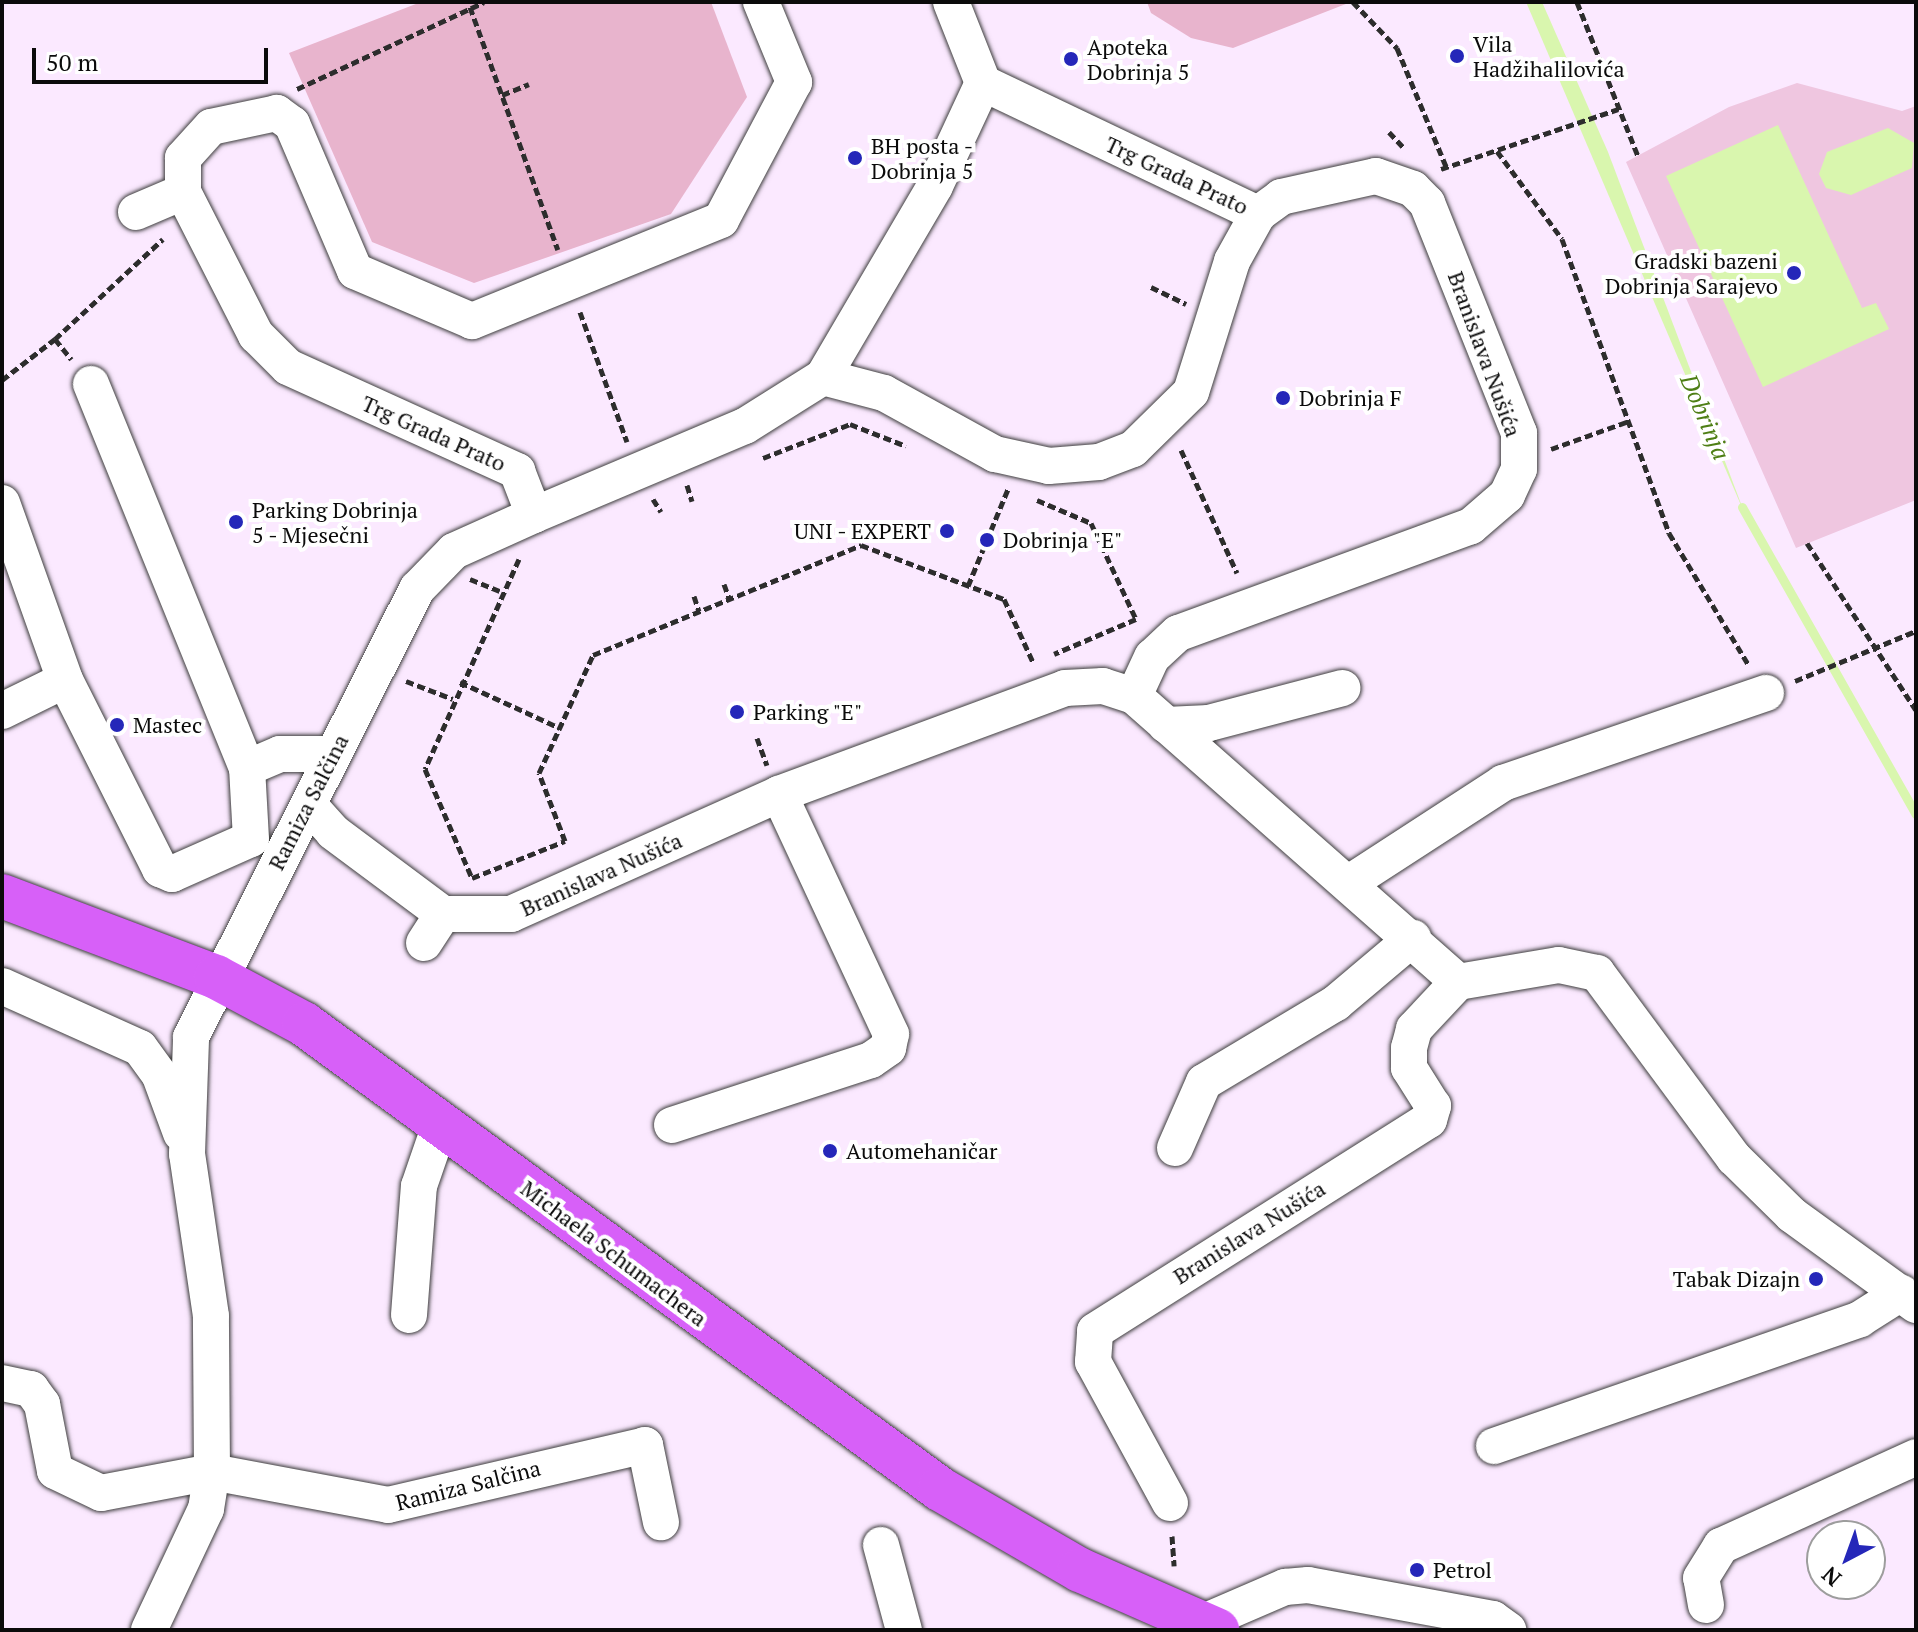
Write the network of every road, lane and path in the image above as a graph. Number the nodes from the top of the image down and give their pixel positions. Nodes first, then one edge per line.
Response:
1 (484, 2) edge
2 (761, 2) edge
3 (951, 2) edge
4 (1353, 2) edge
5 (1577, 2) edge
6 (470, 7) junction
7 (983, 83) junction
8 (529, 84) dead end
9 (502, 95) junction
10 (1618, 109) junction
11 (277, 113) junction
12 (1389, 132) dead end
13 (1497, 151) junction
14 (1411, 155) dead end
15 (1638, 156) dead end
16 (1431, 167) dead end
17 (1447, 170) junction
18 (183, 192) junction
19 (136, 212) dead end
20 (1258, 214) junction
21 (172, 231) dead end
22 (569, 282) junction
23 (1151, 287) dead end
24 (1192, 307) dead end
25 (55, 339) junction
26 (823, 377) junction
27 (4, 381) edge
28 (91, 384) joint
29 (2, 388) edge
30 (1629, 421) junction
31 (1180, 449) dead end
32 (923, 453) dead end
33 (633, 458) dead end
34 (1519, 460) junction
35 (746, 464) dead end
36 (701, 481) dead end
37 (994, 482) dead end
38 (687, 487) dead end
39 (1008, 488) junction
40 (1019, 493) dead end
41 (1030, 497) dead end
42 (656, 502) dead end
43 (2, 503) edge
44 (643, 507) dead end
45 (534, 515) junction
46 (1807, 543) dead end
47 (530, 554) dead end
48 (1250, 569) dead end
49 (462, 576) dead end
50 (724, 584) dead end
51 (968, 586) junction
52 (500, 591) junction
53 (694, 596) dead end
54 (729, 598) junction
55 (699, 611) junction
56 (1916, 631) edge
57 (1876, 647) junction
58 (390, 675) dead end
59 (65, 680) junction
60 (460, 682) junction
61 (1342, 688) dead end
62 (1766, 693) junction
63 (1134, 696) junction
64 (453, 699) junction
65 (1916, 710) edge
66 (2, 711) edge
67 (1166, 725) junction
68 (560, 728) junction
69 (333, 754) junction
70 (247, 768) junction
71 (779, 794) junction
72 (309, 805) junction
73 (1349, 883) junction
74 (2, 896) edge
75 (1413, 938) junction
76 (216, 977) junction
77 (1458, 982) junction
78 (2, 986) edge
79 (441, 1122) junction
80 (672, 1125) dead end
81 (1175, 1148) dead end
82 (187, 1154) junction
83 (1908, 1299) edge
84 (409, 1315) dead end
85 (2, 1383) edge
86 (1494, 1446) dead end
87 (1916, 1457) edge
88 (212, 1472) junction
89 (1170, 1503) dead end
90 (661, 1522) dead end
91 (881, 1545) dead end
92 (1706, 1605) dead end
93 (1208, 1627) edge
94 (149, 1630) edge
95 (904, 1630) edge
96 (1508, 1630) edge

1 - 6 path
2 - 22 street
3 - 7 street
4 - 17 path
5 - 10 path
6 - 9 path
6 - 11 path
7 - 20 street, Trg Grada Prato
7 - 26 street
8 - 9 path
9 - 22 path
10 - 13 path
10 - 15 path
11 - 18 street
11 - 22 street
12 - 14 path
13 - 17 path
13 - 30 path
16 - 17 path
18 - 19 street
18 - 45 street, Trg Grada Prato
20 - 26 street, Trg Grada Prato
20 - 34 street, Branislava Nušića
21 - 25 path
22 - 33 path
23 - 24 path
25 - 27 path
25 - 28 path
26 - 45 street
27 - 29 path
28 - 70 street
30 - 34 path
30 - 62 path
31 - 48 path
32 - 35 path
34 - 63 street, Branislava Nušića
36 - 38 path
37 - 39 path
39 - 40 path
39 - 51 path
41 - 51 path
42 - 44 path
43 - 59 street
45 - 69 street, Ramiza Salčina
46 - 57 path
47 - 52 path
49 - 52 path
50 - 54 path
51 - 54 path
52 - 60 path
53 - 55 path
54 - 55 path
55 - 68 path
56 - 57 path
57 - 62 path
57 - 65 path
58 - 64 path
59 - 66 street
59 - 70 street
60 - 64 path
60 - 68 path
61 - 67 street
62 - 73 street
63 - 67 street, Branislava Nušića
63 - 71 street, Branislava Nušića
64 - 68 path
67 - 73 street, Branislava Nušića
69 - 70 street
69 - 72 street, Ramiza Salčina
71 - 72 street, Branislava Nušića
71 - 80 street
72 - 76 street, Ramiza Salčina
73 - 75 street, Branislava Nušića
74 - 76 main road, Michaela Schumachera
75 - 77 street, Branislava Nušića
75 - 81 street
76 - 79 main road, Michaela Schumachera
76 - 82 street, Ramiza Salčina
77 - 83 street
77 - 89 street, Branislava Nušića
78 - 82 street, Ramiza Salčina
79 - 84 street
79 - 93 main road, Michaela Schumachera
82 - 88 street, Ramiza Salčina
83 - 86 street
85 - 88 street, Ramiza Salčina
87 - 92 street
88 - 90 street, Ramiza Salčina
88 - 94 street, Ramiza Salčina
91 - 95 street
93 - 96 street

